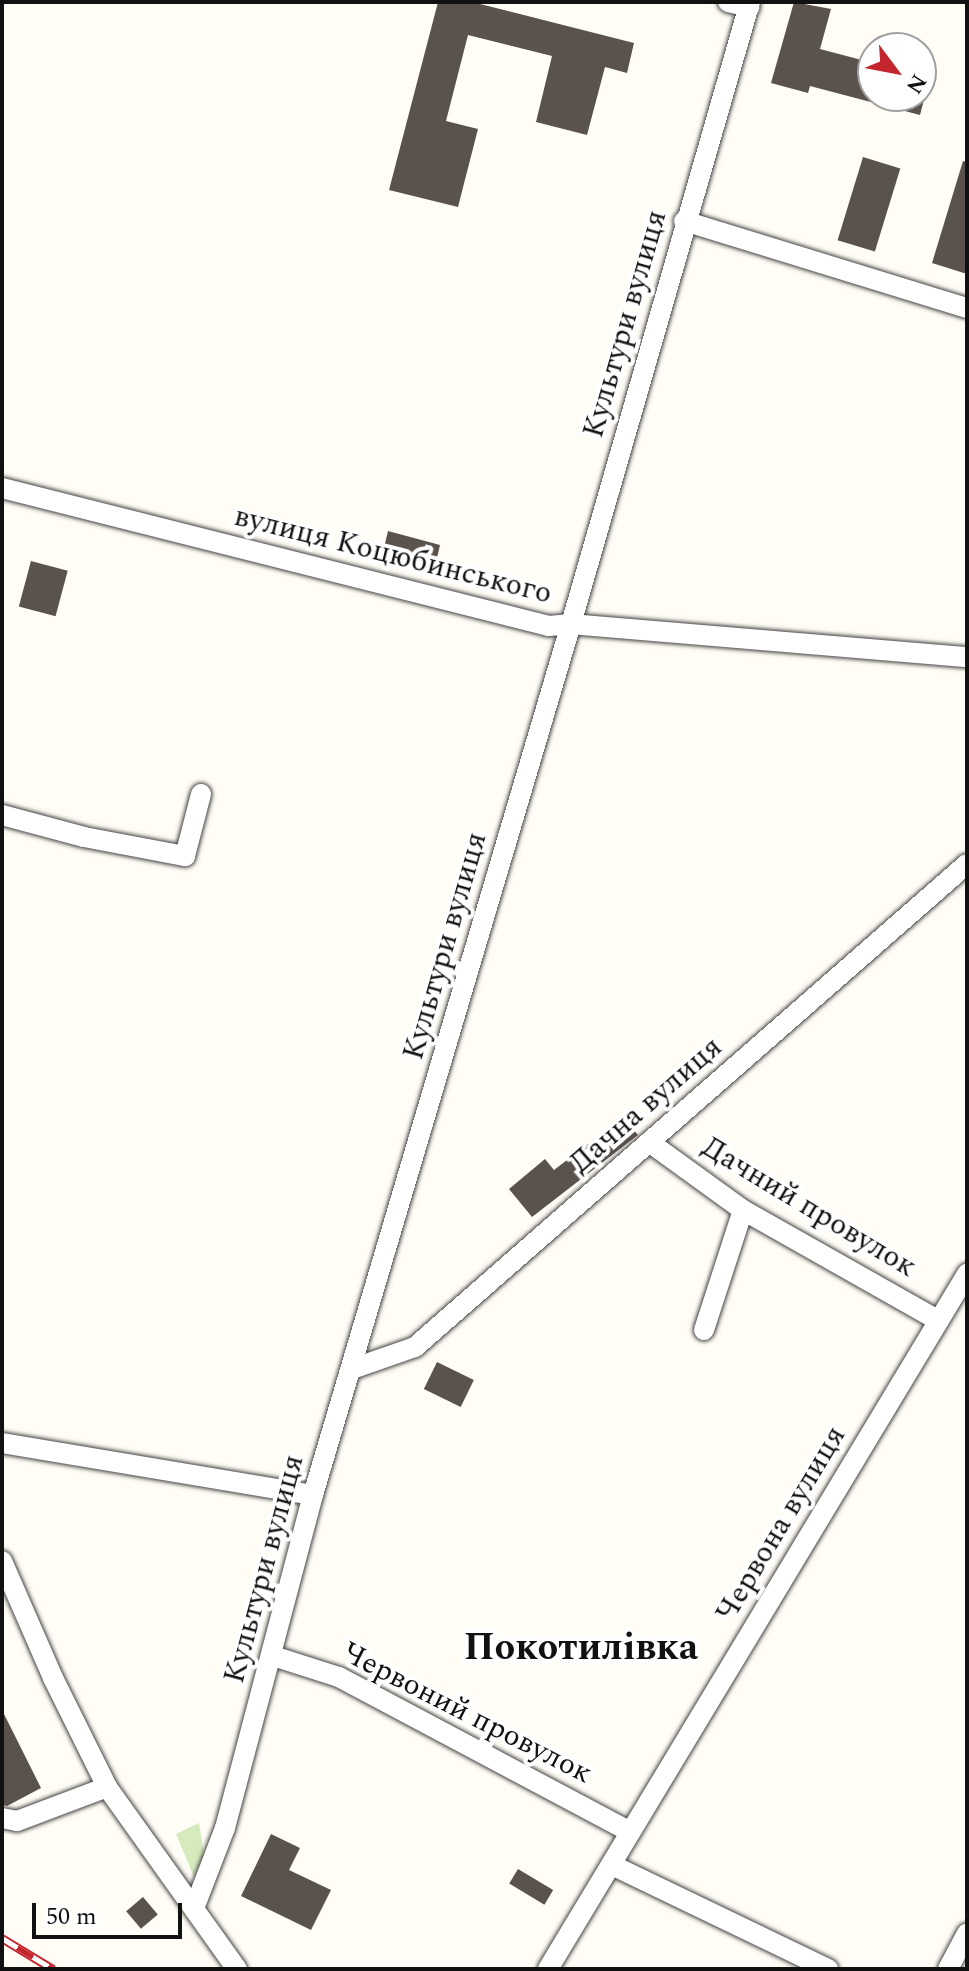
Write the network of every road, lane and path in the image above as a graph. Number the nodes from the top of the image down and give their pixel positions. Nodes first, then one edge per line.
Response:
1 (728, 2) edge
2 (749, 5) edge
3 (684, 221) junction
4 (967, 308) edge
5 (2, 488) edge
6 (571, 624) junction
7 (967, 657) edge
8 (201, 794) dead end
9 (2, 815) edge
10 (967, 864) edge
11 (649, 1142) junction
12 (743, 1210) junction
13 (967, 1274) edge
14 (939, 1321) junction
15 (704, 1330) dead end
16 (352, 1369) junction
17 (2, 1443) edge
18 (313, 1495) junction
19 (2, 1561) edge
20 (273, 1656) junction
21 (107, 1787) junction
22 (2, 1818) edge
23 (630, 1832) junction
24 (612, 1865) junction
25 (195, 1906) junction
26 (967, 1934) edge
27 (237, 1969) edge
28 (548, 1969) edge
29 (828, 1969) edge
30 (948, 1969) edge

1 - 2 street
2 - 3 street, Культури вулиця
3 - 4 street
3 - 6 street, Культури вулиця
5 - 6 street, вулиця Коцюбинського
6 - 7 street, вулиця Коцюбинського
6 - 16 street, Культури вулиця
8 - 9 street
10 - 11 street, Дачна вулиця
11 - 12 street, Дачний провулок
11 - 16 street, Дачна вулиця
12 - 14 street, Дачний провулок
12 - 15 street
13 - 14 street, Червона вулиця
14 - 23 street, Червона вулиця
16 - 18 street, Культури вулиця
17 - 18 street
18 - 20 street, Культури вулиця
19 - 21 street
20 - 23 street, Червоний провулок
20 - 25 street, Культури вулиця
21 - 22 street
21 - 25 street
23 - 24 street, Червона вулиця
24 - 28 street, Червона вулиця
24 - 29 street
25 - 27 street
26 - 30 street

